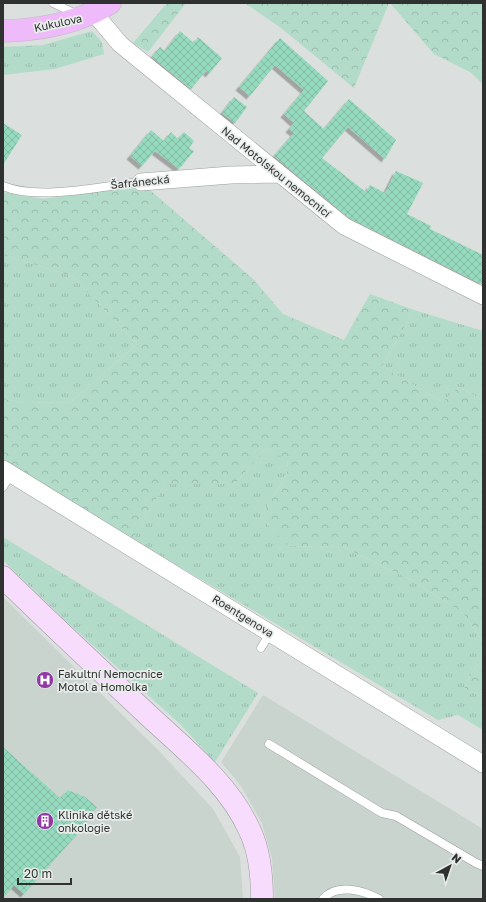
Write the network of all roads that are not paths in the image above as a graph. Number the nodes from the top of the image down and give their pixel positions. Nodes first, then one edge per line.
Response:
1 (53, 3) edge
2 (96, 11) edge
3 (3, 30) edge
4 (279, 174) junction
5 (141, 182) joint
6 (3, 186) edge
7 (483, 296) edge
8 (6, 477) edge
9 (3, 576) edge
10 (270, 633) junction
11 (261, 648) dead end
12 (269, 744) dead end
13 (483, 764) edge
14 (483, 866) edge
15 (262, 899) edge
16 (323, 899) edge
17 (379, 899) edge

1 - 2 lane, Nad Motolskou nemocnicí
2 - 3 main road, Kukulova
2 - 4 street, Nad Motolskou nemocnicí
4 - 5 street, Šafránecká
4 - 7 street, Nad Motolskou nemocnicí
5 - 6 lane, Šafránecká
8 - 10 street, Roentgenova
9 - 15 street
10 - 11 lane
10 - 13 street, Roentgenova
12 - 14 lane
16 - 17 lane

